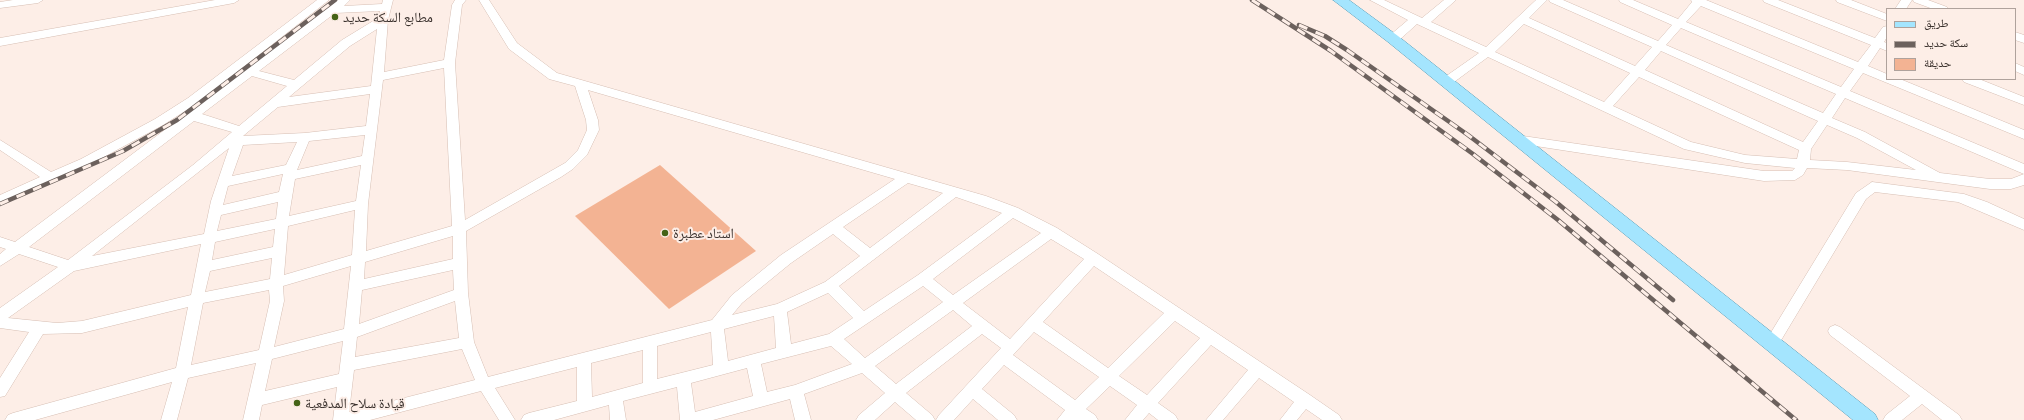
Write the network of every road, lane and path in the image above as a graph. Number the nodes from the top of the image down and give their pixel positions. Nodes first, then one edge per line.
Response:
1 (38, 0) edge
2 (234, 0) edge
3 (324, 0) edge
4 (346, 0) edge
5 (461, 0) edge
6 (484, 0) edge
7 (1340, 0) edge
8 (1375, 0) edge
9 (1401, 0) edge
10 (1450, 0) edge
11 (1542, 0) edge
12 (1554, 0) edge
13 (1624, 0) edge
14 (1699, 0) edge
15 (1768, 0) edge
16 (1841, 0) edge
17 (1918, 0) edge
18 (387, 4) edge
19 (0, 5) edge
20 (1392, 8) junction
21 (1940, 8) edge
22 (332, 10) junction
23 (1886, 18) edge
24 (383, 20) junction
25 (1522, 20) junction
26 (1420, 21) junction
27 (1679, 24) junction
28 (1886, 33) edge
29 (1393, 39) junction
30 (0, 42) edge
31 (1883, 45) edge
32 (1659, 46) junction
33 (1487, 53) junction
34 (449, 63) junction
35 (1862, 68) junction
36 (1637, 71) junction
37 (251, 72) junction
38 (1886, 78) edge
39 (1890, 80) edge
40 (1971, 80) edge
41 (1446, 82) junction
42 (376, 83) junction
43 (580, 84) junction
44 (297, 85) junction
45 (1843, 93) junction
46 (2024, 101) edge
47 (276, 104) junction
48 (1605, 108) junction
49 (193, 116) junction
50 (1826, 120) junction
51 (372, 130) junction
52 (2024, 135) edge
53 (236, 137) junction
54 (305, 137) junction
55 (1516, 139) junction
56 (0, 144) edge
57 (1805, 148) junction
58 (367, 159) junction
59 (1803, 164) junction
60 (2024, 169) edge
61 (290, 172) junction
62 (1939, 177) junction
63 (51, 178) junction
64 (905, 179) junction
65 (2024, 179) edge
66 (223, 183) junction
67 (954, 192) junction
68 (285, 196) junction
69 (0, 200) edge
70 (362, 204) junction
71 (215, 211) junction
72 (1013, 211) junction
73 (282, 223) junction
74 (2024, 225) edge
75 (834, 227) junction
76 (459, 229) junction
77 (1052, 232) junction
78 (210, 238) junction
79 (0, 242) edge
80 (19, 248) junction
81 (279, 252) junction
82 (870, 256) junction
83 (359, 258) junction
84 (1093, 258) junction
85 (0, 261) edge
86 (460, 263) junction
87 (70, 266) junction
88 (204, 267) junction
89 (923, 279) junction
90 (276, 283) junction
91 (356, 286) junction
92 (830, 286) junction
93 (461, 293) junction
94 (198, 299) junction
95 (953, 303) junction
96 (780, 309) junction
97 (1174, 313) junction
98 (0, 316) edge
99 (863, 319) junction
100 (0, 322) edge
101 (1033, 323) junction
102 (718, 325) junction
103 (982, 326) junction
104 (39, 328) junction
105 (1835, 331) dead end
106 (350, 333) junction
107 (1210, 337) junction
108 (833, 339) junction
109 (467, 342) junction
110 (650, 342) junction
111 (1772, 343) junction
112 (784, 352) junction
113 (1007, 352) junction
114 (265, 355) junction
115 (584, 359) junction
116 (753, 360) junction
117 (864, 366) junction
118 (721, 369) junction
119 (1258, 370) junction
120 (347, 372) junction
121 (182, 374) junction
122 (1109, 377) junction
123 (683, 379) junction
124 (484, 383) junction
125 (650, 388) junction
126 (972, 390) junction
127 (0, 391) edge
128 (796, 392) junction
129 (895, 393) junction
130 (1921, 396) junction
131 (615, 397) junction
132 (255, 400) junction
133 (1305, 400) junction
134 (761, 401) junction
135 (1148, 404) junction
136 (585, 405) junction
137 (1076, 409) junction
138 (725, 415) edge
139 (40, 416) edge
140 (863, 419) edge
141 (12, 420) edge
142 (169, 420) edge
143 (252, 420) edge
144 (342, 420) edge
145 (507, 420) edge
146 (529, 420) edge
147 (618, 420) edge
148 (688, 420) edge
149 (803, 420) edge
150 (927, 420) edge
151 (944, 420) edge
152 (1009, 420) edge
153 (1065, 420) edge
154 (1090, 420) edge
155 (1134, 420) edge
156 (1170, 420) edge
157 (1214, 420) edge
158 (1288, 420) edge
159 (1334, 420) edge
160 (1868, 420) edge
161 (1891, 420) edge
162 (1954, 420) edge

1 - 19 street
2 - 30 street
3 - 63 street
4 - 22 street
5 - 34 street
6 - 43 street
7 - 29 main road
8 - 20 street
9 - 20 street
10 - 26 street
11 - 25 street
12 - 32 street
13 - 27 street
14 - 27 street
14 - 35 street
15 - 31 street
16 - 23 street
17 - 21 street
18 - 22 street
18 - 24 street
20 - 26 street
22 - 37 street
24 - 42 street
24 - 44 street
25 - 33 street
25 - 36 street
26 - 29 street
26 - 33 street
27 - 32 street
27 - 45 street
28 - 31 street
29 - 41 main road
31 - 35 street
32 - 36 street
32 - 50 street
33 - 41 street
33 - 48 street
34 - 42 street
34 - 76 street
35 - 38 street
35 - 45 street
36 - 48 street
36 - 57 street
37 - 44 street
37 - 49 street
39 - 52 street
40 - 46 street
41 - 55 main road
42 - 47 street
42 - 51 street
43 - 64 street
43 - 76 street
44 - 47 street
45 - 50 street
45 - 60 street
47 - 53 street
48 - 59 street
49 - 53 street
49 - 80 street
50 - 57 street
50 - 62 street
51 - 54 street
51 - 58 street
53 - 54 street
53 - 66 street
53 - 87 street
54 - 61 street
55 - 59 street
55 - 111 main road
56 - 63 street
57 - 59 street
58 - 61 street
58 - 70 street
59 - 62 street
61 - 66 street
61 - 68 street
62 - 65 street
63 - 69 street
64 - 67 street
64 - 75 street
66 - 71 street
67 - 72 street
67 - 82 street
68 - 71 street
68 - 73 street
70 - 73 street
70 - 83 street
71 - 78 street
72 - 77 street
72 - 89 street
73 - 78 street
73 - 81 street
74 - 111 street
75 - 82 street
75 - 102 street
76 - 83 street
76 - 86 street
77 - 84 street
77 - 95 street
78 - 87 street
78 - 88 street
79 - 80 street
80 - 85 street
80 - 87 street
81 - 88 street
81 - 90 street
82 - 92 street
83 - 90 street
83 - 91 street
84 - 97 street
84 - 101 street
86 - 91 street
86 - 93 street
87 - 98 street
88 - 94 street
89 - 95 street
89 - 99 street
90 - 94 street
90 - 114 street
91 - 106 street
92 - 96 street
92 - 99 street
93 - 106 street
93 - 109 street
94 - 104 street
94 - 121 street
95 - 103 street
95 - 117 street
96 - 102 street
96 - 112 street
97 - 107 street
97 - 122 street
99 - 108 street
100 - 104 street
101 - 113 street
101 - 122 street
102 - 110 street
102 - 118 street
103 - 113 street
103 - 129 street
104 - 127 street
105 - 130 street
106 - 114 street
106 - 120 street
107 - 119 street
107 - 135 street
108 - 112 street
108 - 117 street
109 - 120 street
109 - 124 street
110 - 115 street
110 - 125 street
111 - 160 main road
112 - 116 street
113 - 126 street
113 - 137 street
114 - 121 street
114 - 132 street
115 - 124 street
115 - 136 street
116 - 118 street
116 - 134 street
117 - 128 street
117 - 129 street
118 - 123 street
119 - 133 street
119 - 157 street
120 - 132 street
120 - 144 street
121 - 139 street
121 - 142 street
122 - 135 street
122 - 137 street
123 - 125 street
123 - 148 street
124 - 144 street
124 - 145 street
125 - 131 street
126 - 151 street
126 - 152 street
128 - 134 street
128 - 149 street
129 - 140 street
129 - 150 street
130 - 161 street
130 - 162 street
131 - 136 street
131 - 147 street
132 - 143 street
133 - 158 street
133 - 159 street
134 - 138 street
135 - 155 street
135 - 156 street
136 - 146 street
137 - 153 street
137 - 154 street
138 - 148 street
139 - 141 street

